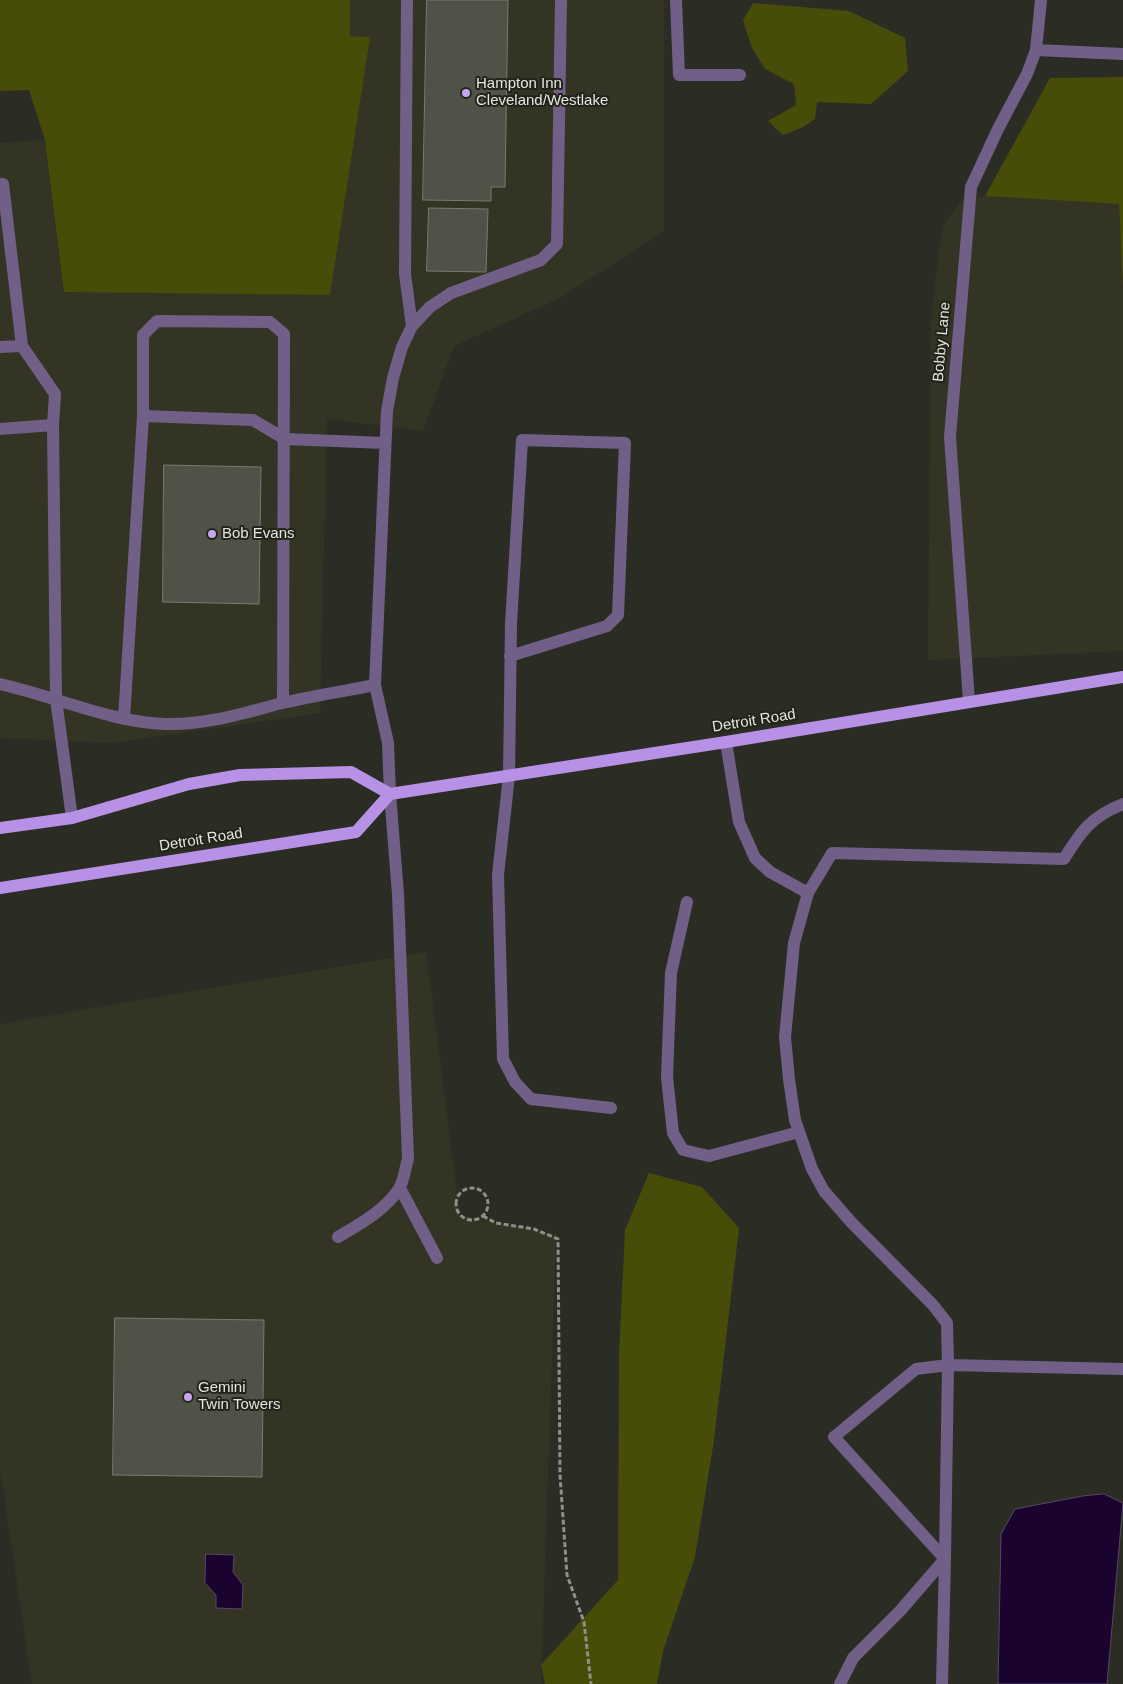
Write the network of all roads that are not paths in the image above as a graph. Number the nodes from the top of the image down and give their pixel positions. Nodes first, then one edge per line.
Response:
1 (408, 0) edge
2 (561, 0) edge
3 (676, 0) edge
4 (1041, 0) edge
5 (1036, 50) junction
6 (1123, 54) edge
7 (740, 75) dead end
8 (0, 184) edge
9 (412, 326) junction
10 (22, 346) junction
11 (0, 347) edge
12 (143, 416) junction
13 (53, 425) junction
14 (0, 429) edge
15 (285, 439) junction
16 (385, 443) junction
17 (510, 656) junction
18 (1123, 677) edge
19 (0, 684) edge
20 (375, 685) junction
21 (56, 699) junction
22 (969, 701) junction
23 (283, 703) junction
24 (124, 719) junction
25 (726, 742) junction
26 (509, 776) junction
27 (390, 794) junction
28 (1123, 804) edge
29 (72, 818) junction
30 (0, 828) edge
31 (0, 888) edge
32 (808, 893) junction
33 (687, 902) dead end
34 (611, 1108) dead end
35 (799, 1132) junction
36 (400, 1188) junction
37 (338, 1237) dead end
38 (437, 1258) dead end
39 (948, 1365) junction
40 (1123, 1369) edge
41 (945, 1559) junction
42 (840, 1684) edge
43 (942, 1684) edge

1 - 9 street
2 - 9 street
3 - 7 street
4 - 5 street, Bobby Lane
5 - 6 street
5 - 22 street, Bobby Lane
8 - 10 street
9 - 16 street
10 - 11 street
10 - 13 street
12 - 15 street
12 - 15 street
12 - 24 street
13 - 14 street
13 - 21 street
15 - 16 street
15 - 23 street
16 - 20 street
17 - 17 street
17 - 26 street
18 - 22 main road, Detroit Road
19 - 21 street
20 - 23 street
20 - 27 street
21 - 24 street
21 - 29 street
22 - 25 main road, Detroit Road
23 - 24 street
25 - 26 main road, Detroit Road
25 - 32 street
26 - 27 main road, Detroit Road
26 - 34 street
27 - 29 main road
27 - 31 main road, Detroit Road
27 - 36 street
28 - 32 street
29 - 30 main road
32 - 35 street
33 - 35 street
35 - 39 street
36 - 37 street
36 - 38 street
39 - 40 street
39 - 41 street
39 - 41 street
41 - 42 street
41 - 43 street

